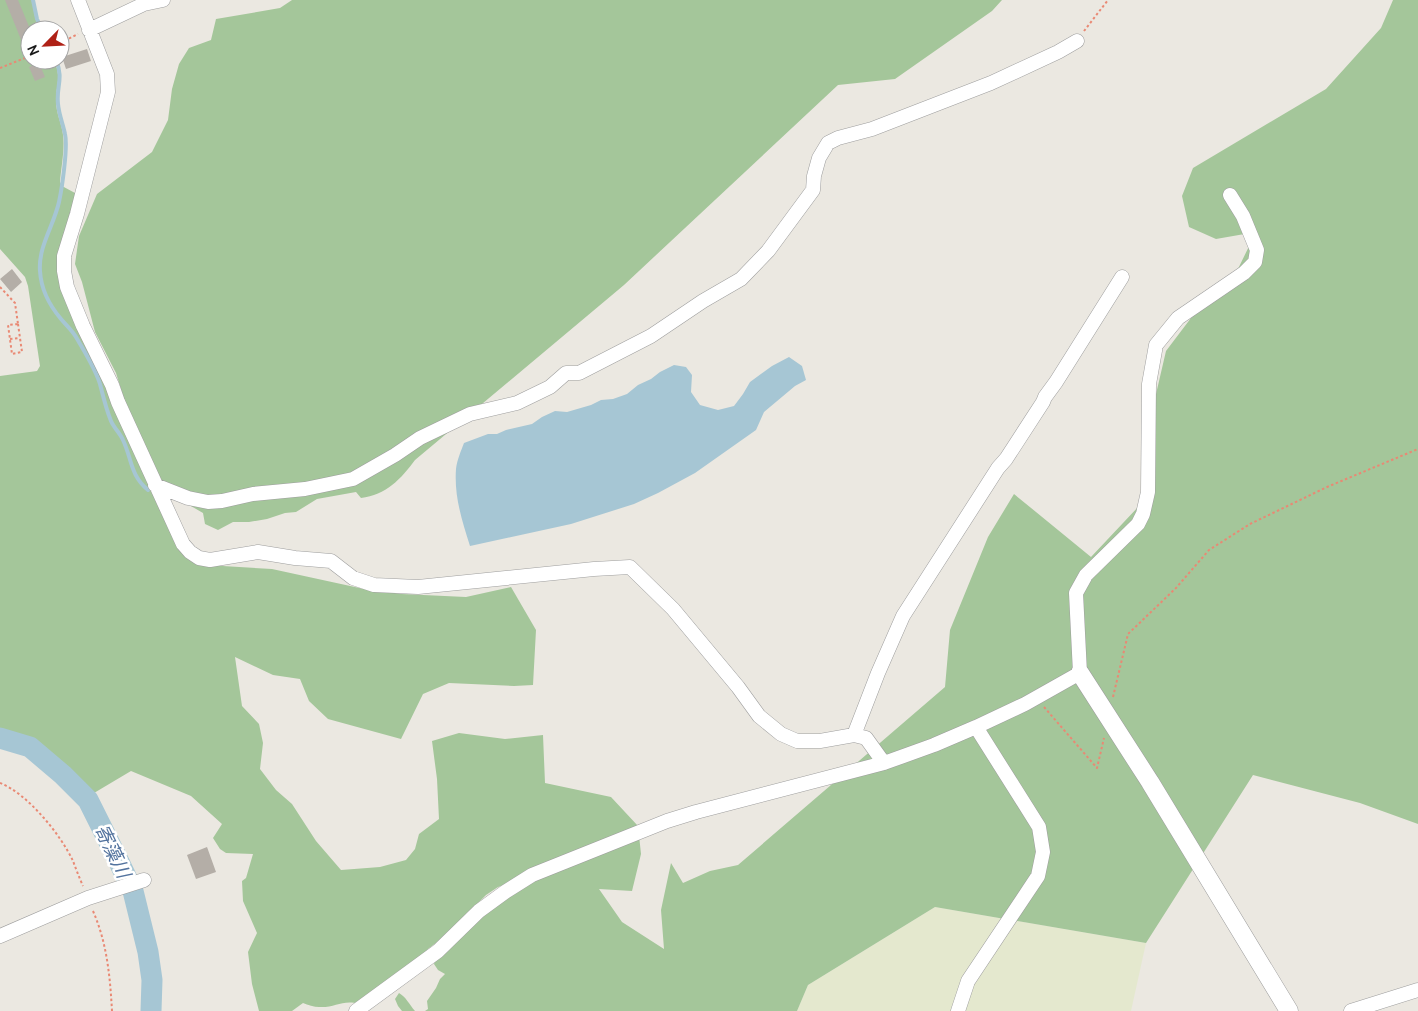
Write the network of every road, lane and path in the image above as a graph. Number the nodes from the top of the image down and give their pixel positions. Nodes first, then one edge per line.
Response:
1 (78, 0) edge
2 (163, 0) edge
3 (1108, 0) edge
4 (89, 30) junction
5 (70, 38) edge
6 (1077, 41) joint
7 (20, 60) edge
8 (0, 68) edge
9 (1230, 195) dead end
10 (1122, 277) dead end
11 (0, 287) edge
12 (18, 324) junction
13 (20, 338) junction
14 (10, 339) junction
15 (1418, 449) edge
16 (155, 485) junction
17 (1080, 673) junction
18 (1036, 698) junction
19 (1112, 701) dead end
20 (976, 727) junction
21 (1106, 730) dead end
22 (854, 735) junction
23 (884, 763) junction
24 (0, 783) edge
25 (144, 880) dead end
26 (88, 898) junction
27 (0, 936) edge
28 (1418, 990) edge
29 (112, 1011) edge
30 (356, 1011) edge
31 (958, 1011) edge
32 (1289, 1011) edge
33 (1351, 1011) edge

1 - 4 street
2 - 4 street
3 - 6 path
4 - 5 path
4 - 16 street
6 - 16 street
7 - 8 path
9 - 17 street
10 - 22 street
11 - 12 path
12 - 13 path
12 - 14 path
13 - 14 path
13 - 14 path
15 - 19 path
16 - 22 street
17 - 18 street
17 - 32 street
18 - 20 street
18 - 21 path
20 - 23 street
20 - 31 street
22 - 23 street
23 - 30 street
24 - 26 path
25 - 26 street
26 - 27 street
26 - 29 path
28 - 33 street

